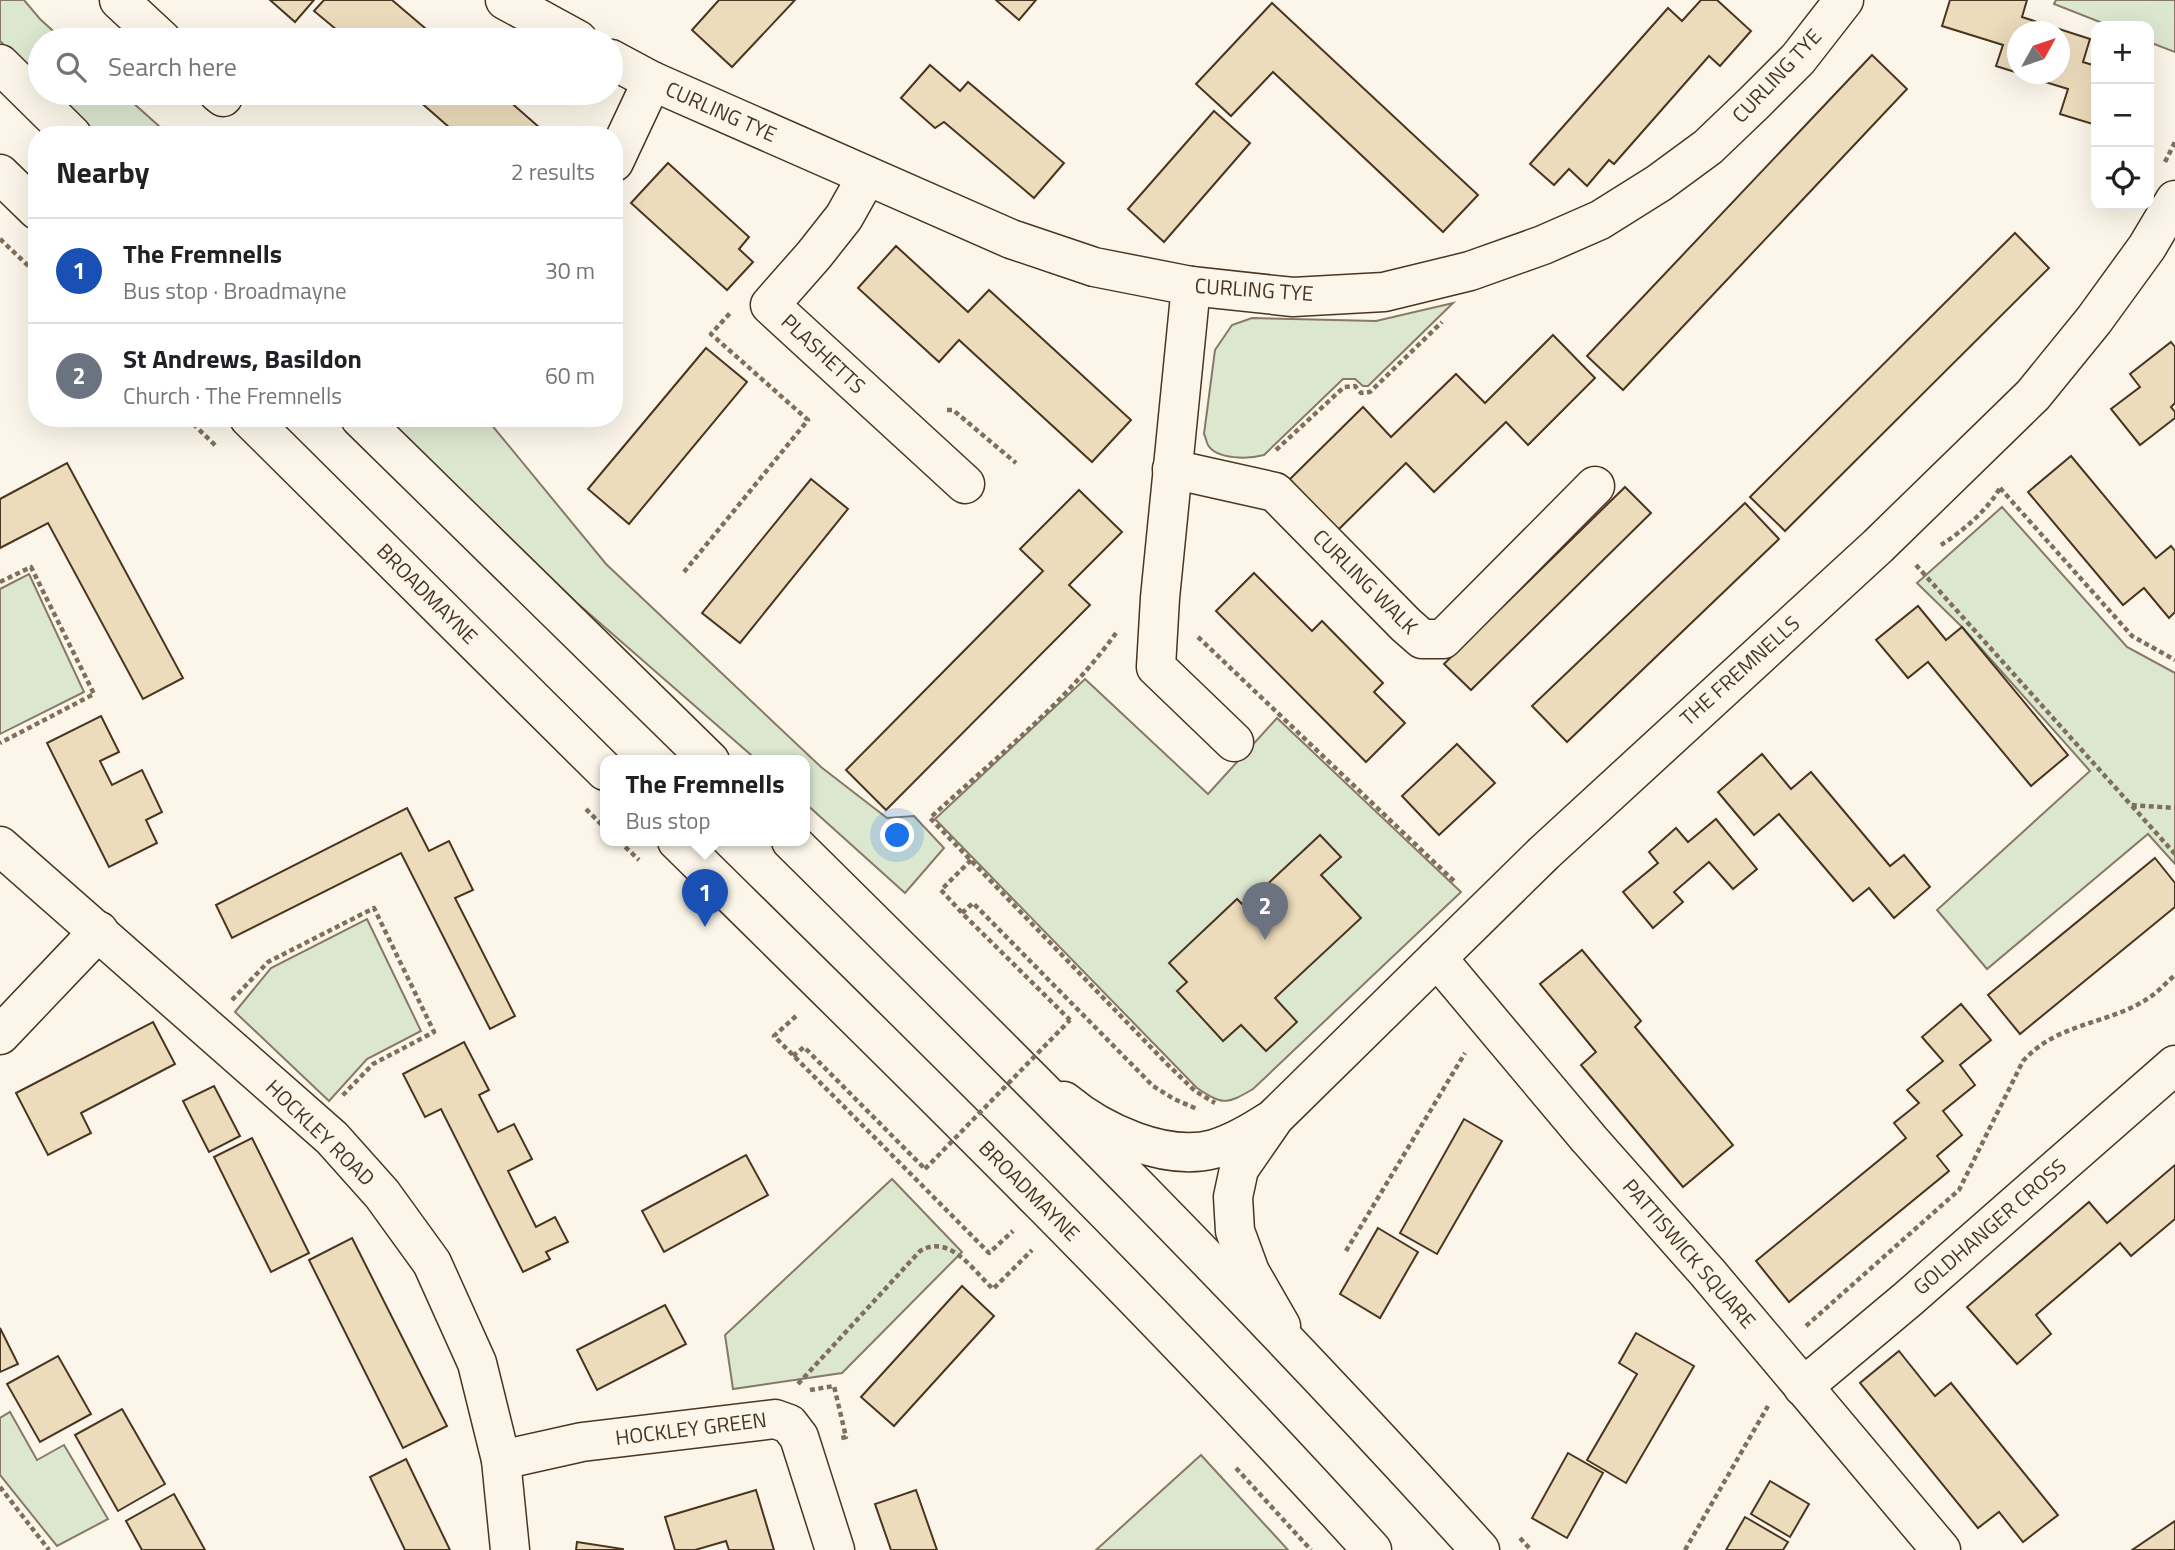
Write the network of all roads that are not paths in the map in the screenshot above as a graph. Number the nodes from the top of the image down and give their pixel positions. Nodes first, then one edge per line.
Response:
1 (119, 0) edge
2 (505, 0) edge
3 (1844, 0) edge
4 (149, 28) edge
5 (556, 28) edge
6 (0, 64) edge
7 (623, 65) edge
8 (652, 81) junction
9 (28, 92) edge
10 (42, 105) edge
11 (63, 126) edge
12 (623, 143) edge
13 (0, 174) edge
14 (867, 176) junction
15 (2175, 200) edge
16 (28, 201) edge
17 (1191, 286) junction
18 (258, 427) edge
19 (369, 427) edge
20 (1172, 469) junction
21 (965, 484) dead end
22 (1595, 486) dead end
23 (1234, 743) dead end
24 (703, 755) edge
25 (600, 766) edge
26 (0, 846) edge
27 (682, 846) edge
28 (796, 846) edge
29 (99, 931) junction
30 (1437, 958) junction
31 (0, 1035) edge
32 (1009, 1057) junction
33 (2175, 1065) edge
34 (1275, 1117) junction
35 (1293, 1347) junction
36 (1787, 1394) junction
37 (501, 1460) junction
38 (510, 1550) edge
39 (835, 1550) edge
40 (1373, 1550) edge
41 (1480, 1550) edge
42 (1941, 1550) edge

1 - 4 street
2 - 5 street
3 - 17 street, CURLING TYE
6 - 9 street
7 - 8 street, CURLING TYE
8 - 12 street
8 - 14 street, CURLING TYE
10 - 11 street
13 - 16 street
14 - 17 street, CURLING TYE
14 - 21 street, PLASHETTS
15 - 30 street, THE FREMNELLS
17 - 20 street
18 - 25 street, BROADMAYNE
19 - 24 street
20 - 22 street, CURLING WALK
20 - 23 street
26 - 29 street, HOCKLEY ROAD
27 - 40 street, BROADMAYNE
28 - 32 street
29 - 31 street
29 - 37 street, HOCKLEY ROAD
30 - 34 street, THE FREMNELLS
30 - 36 street, PATTISWICK SQUARE
32 - 34 street, THE FREMNELLS
32 - 35 street
33 - 36 street, GOLDHANGER CROSS
34 - 35 street, THE FREMNELLS
35 - 41 street
36 - 42 street, PATTISWICK SQUARE
37 - 38 street, HOCKLEY ROAD
37 - 39 street, HOCKLEY GREEN

